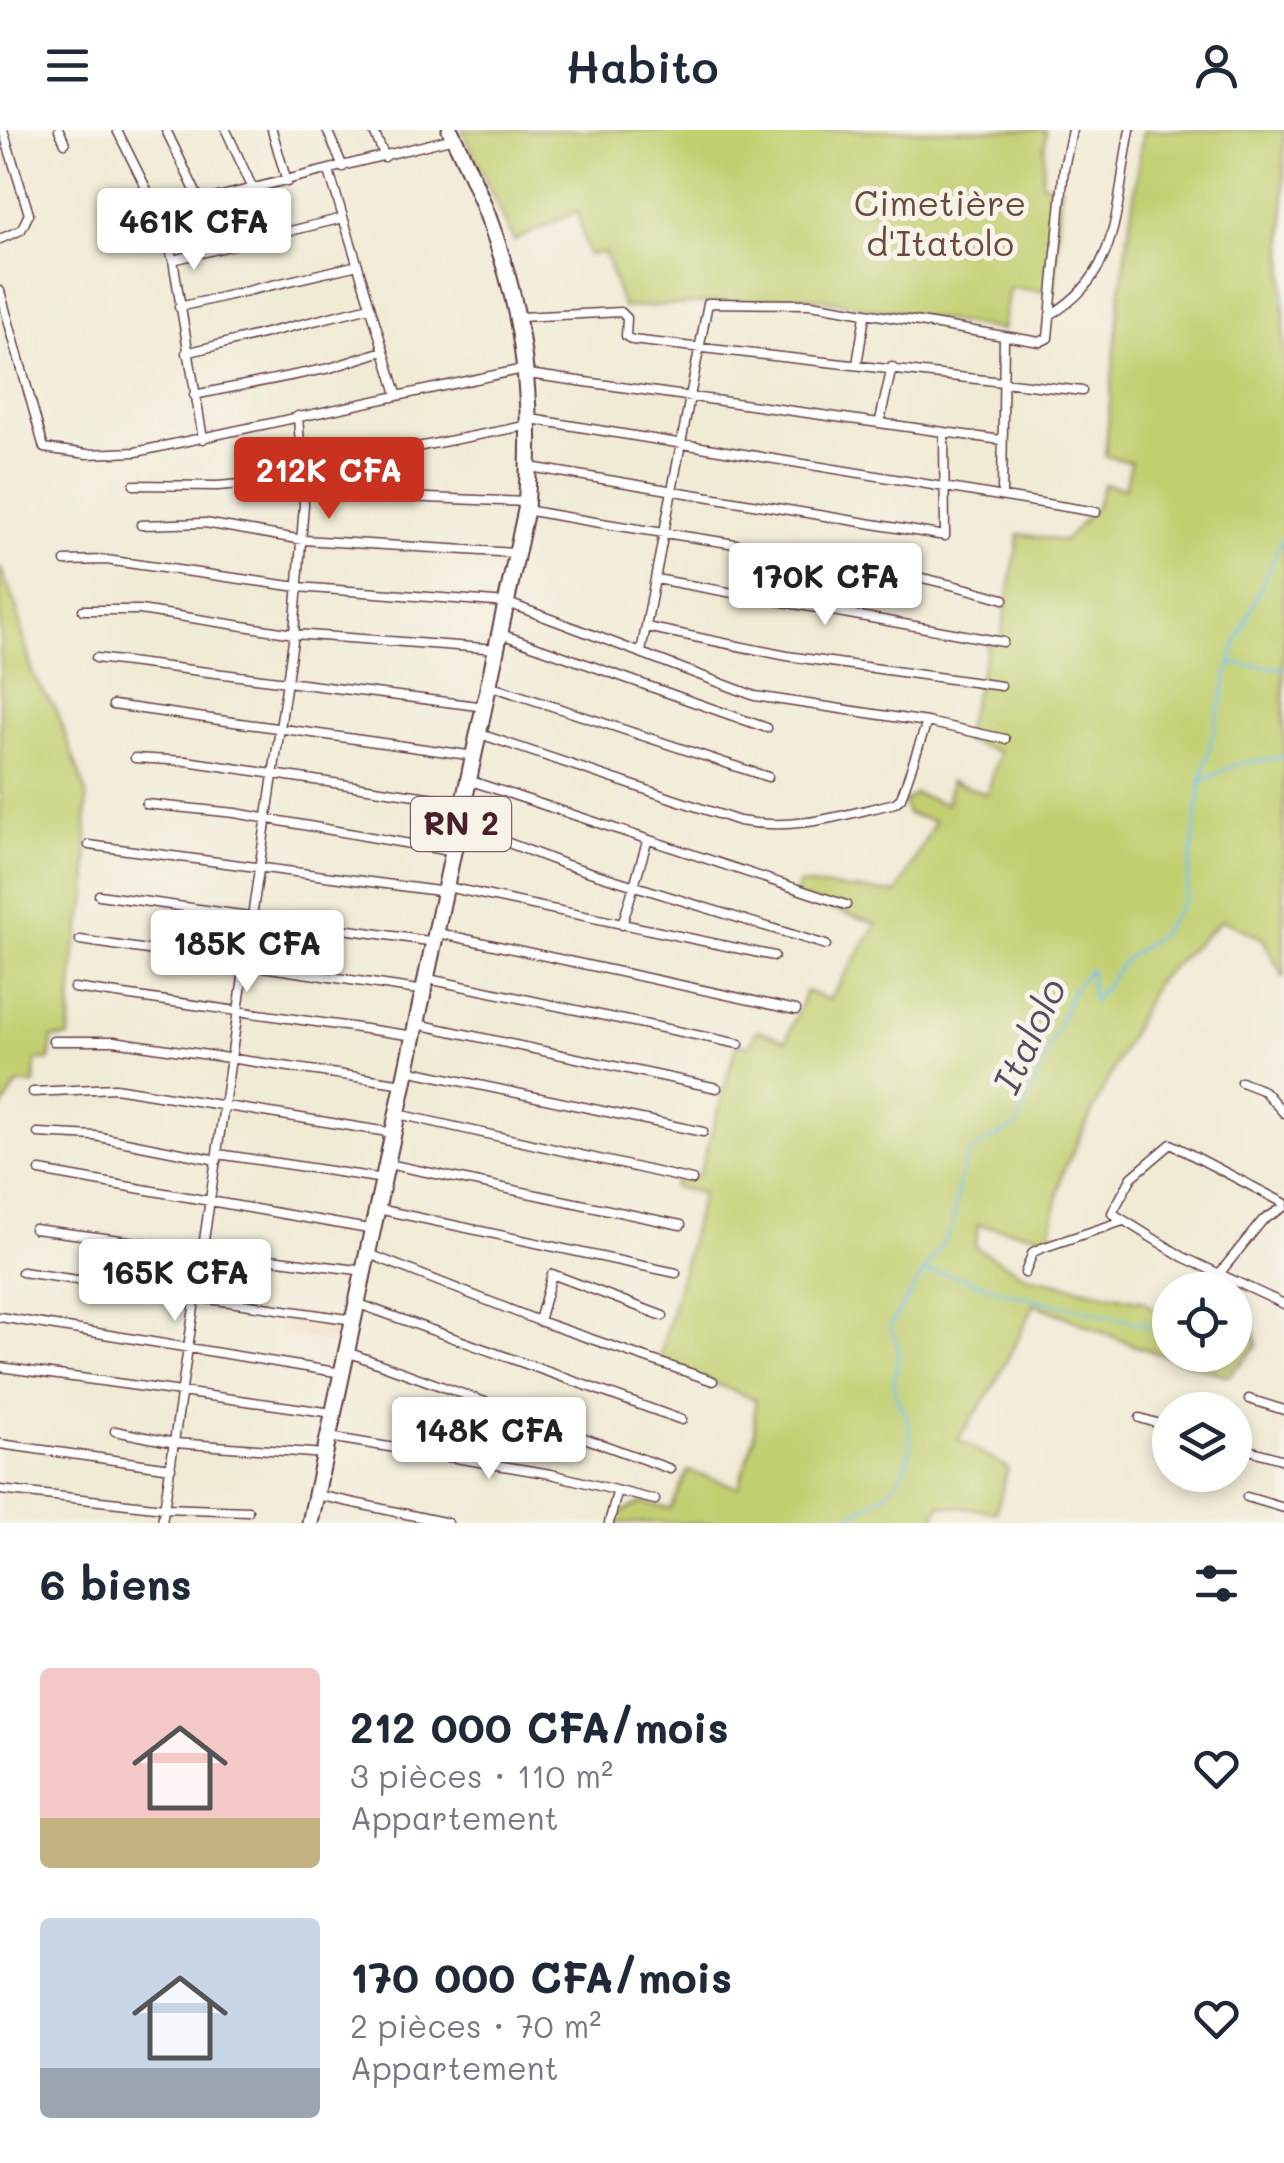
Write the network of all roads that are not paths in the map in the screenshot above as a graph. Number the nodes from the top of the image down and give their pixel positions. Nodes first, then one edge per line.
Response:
1 (3, 130) edge
2 (59, 130) edge
3 (116, 130) edge
4 (166, 130) edge
5 (226, 130) edge
6 (272, 130) edge
7 (327, 130) edge
8 (374, 130) edge
9 (1072, 130) edge
10 (1130, 130) edge
11 (452, 134) edge
12 (64, 143) dead end
13 (385, 156) junction
14 (343, 167) junction
15 (329, 171) junction
16 (287, 182) junction
17 (252, 189) junction
18 (200, 202) junction
19 (158, 212) junction
20 (343, 218) junction
21 (0, 239) edge
22 (173, 260) junction
23 (358, 265) junction
24 (0, 291) edge
25 (179, 307) junction
26 (370, 307) junction
27 (1050, 315) junction
28 (865, 316) junction
29 (520, 317) junction
30 (1004, 336) junction
31 (697, 346) junction
32 (384, 351) junction
33 (186, 352) junction
34 (857, 364) junction
35 (892, 366) junction
36 (528, 371) junction
37 (1002, 385) junction
38 (1082, 391) dead end
39 (397, 394) junction
40 (194, 395) junction
41 (689, 395) junction
42 (298, 416) junction
43 (880, 420) junction
44 (530, 422) junction
45 (944, 432) junction
46 (203, 439) junction
47 (1001, 440) junction
48 (682, 442) junction
49 (530, 467) junction
50 (304, 474) junction
51 (134, 484) dead end
52 (948, 488) junction
53 (671, 490) junction
54 (304, 493) junction
55 (1002, 496) junction
56 (526, 506) junction
57 (1096, 512) dead end
58 (141, 526) dead end
59 (663, 536) junction
60 (303, 540) junction
61 (520, 554) junction
62 (65, 561) dead end
63 (656, 579) junction
64 (298, 587) junction
65 (1004, 599) dead end
66 (508, 603) junction
67 (83, 610) dead end
68 (646, 627) junction
69 (294, 634) junction
70 (500, 641) junction
71 (1002, 642) dead end
72 (640, 652) junction
73 (96, 658) dead end
74 (288, 679) junction
75 (491, 686) junction
76 (1001, 686) dead end
77 (113, 706) dead end
78 (486, 707) junction
79 (927, 722) junction
80 (281, 728) junction
81 (767, 728) dead end
82 (480, 734) junction
83 (1005, 739) dead end
84 (476, 756) junction
85 (135, 758) dead end
86 (275, 775) junction
87 (768, 777) dead end
88 (471, 781) junction
89 (466, 802) junction
90 (146, 804) dead end
91 (267, 820) junction
92 (461, 825) junction
93 (647, 842) junction
94 (89, 845) dead end
95 (456, 852) junction
96 (260, 871) junction
97 (633, 886) junction
98 (447, 890) junction
99 (99, 895) dead end
100 (846, 906) dead end
101 (252, 916) junction
102 (622, 924) junction
103 (437, 938) junction
104 (80, 940) dead end
105 (826, 945) dead end
106 (774, 956) dead end
107 (246, 965) junction
108 (426, 985) junction
109 (74, 988) dead end
110 (796, 1010) dead end
111 (240, 1013) junction
112 (416, 1030) junction
113 (53, 1042) dead end
114 (739, 1044) dead end
115 (232, 1059) junction
116 (406, 1077) junction
117 (1241, 1082) dead end
118 (716, 1088) dead end
119 (33, 1092) dead end
120 (224, 1108) junction
121 (1284, 1113) edge
122 (398, 1114) junction
123 (38, 1132) dead end
124 (394, 1132) junction
125 (703, 1132) dead end
126 (218, 1157) junction
127 (40, 1171) dead end
128 (386, 1172) junction
129 (692, 1180) dead end
130 (211, 1204) junction
131 (1284, 1205) edge
132 (378, 1209) junction
133 (1123, 1221) junction
134 (681, 1225) dead end
135 (34, 1229) dead end
136 (374, 1230) junction
137 (206, 1251) junction
138 (369, 1254) junction
139 (365, 1271) junction
140 (22, 1272) dead end
141 (1215, 1272) edge
142 (1221, 1272) edge
143 (676, 1273) dead end
144 (1024, 1273) dead end
145 (1252, 1289) edge
146 (198, 1299) junction
147 (1284, 1304) edge
148 (357, 1312) junction
149 (663, 1316) dead end
150 (0, 1318) edge
151 (539, 1320) junction
152 (191, 1346) junction
153 (348, 1352) junction
154 (0, 1368) edge
155 (342, 1373) junction
156 (713, 1380) dead end
157 (183, 1391) junction
158 (1252, 1400) edge
159 (1284, 1410) edge
160 (333, 1413) junction
161 (1140, 1418) dead end
162 (682, 1420) dead end
163 (1152, 1422) edge
164 (115, 1431) dead end
165 (175, 1442) junction
166 (0, 1444) edge
167 (327, 1445) junction
168 (1252, 1451) edge
169 (1284, 1460) edge
170 (171, 1468) junction
171 (670, 1469) dead end
172 (0, 1490) edge
173 (617, 1494) junction
174 (317, 1495) junction
175 (1247, 1497) dead end
176 (655, 1500) dead end
177 (164, 1508) junction
178 (1284, 1508) edge
179 (248, 1511) dead end
180 (162, 1523) edge
181 (310, 1523) edge
182 (448, 1523) edge
183 (609, 1523) edge

1 - 21 street
2 - 12 street
3 - 19 street
4 - 18 street
5 - 17 street
6 - 16 street
7 - 14 street
8 - 13 street
9 - 27 street
10 - 27 street
11 - 13 street
11 - 29 highway, RN 2
13 - 14 street
14 - 15 street
15 - 16 street
15 - 20 street
16 - 17 street
17 - 18 street
18 - 19 street
19 - 22 street
20 - 22 street
20 - 23 street
22 - 25 street
23 - 25 street
23 - 26 street
24 - 46 street
25 - 33 street
26 - 32 street
26 - 33 street
27 - 30 street
28 - 30 street
28 - 31 street
28 - 34 street
29 - 31 street
29 - 36 highway, RN 2
30 - 37 street
31 - 34 street
31 - 41 street
32 - 39 street
32 - 40 street
33 - 40 street
34 - 35 street
35 - 37 street
35 - 43 street
36 - 39 street
36 - 41 street
36 - 44 highway, RN 2
37 - 38 street
37 - 47 street
39 - 42 street
40 - 46 street
41 - 43 street
41 - 48 street
42 - 46 street
42 - 50 street
43 - 45 street
44 - 48 street
44 - 49 highway, RN 2
44 - 50 street
45 - 47 street
45 - 52 street
47 - 55 street
48 - 52 street
48 - 53 street
49 - 53 street
49 - 56 highway, RN 2
50 - 51 street
50 - 54 street
52 - 53 street
52 - 55 street
53 - 59 street
54 - 56 street
54 - 60 street
55 - 57 street
56 - 59 street
56 - 61 highway, RN 2
58 - 60 street
59 - 63 street
59 - 65 street
60 - 61 street
60 - 64 street
61 - 66 highway, RN 2
62 - 64 street
63 - 68 street
63 - 71 street
64 - 66 street
64 - 69 street
66 - 70 highway, RN 2
66 - 72 street
67 - 69 street
68 - 72 street
68 - 76 street
69 - 70 street
69 - 74 street
70 - 75 highway, RN 2
70 - 81 street
72 - 79 street
73 - 74 street
74 - 78 street
74 - 80 street
75 - 78 highway, RN 2
75 - 87 street
77 - 80 street
78 - 82 highway, RN 2
79 - 82 street
79 - 83 street
80 - 84 street
80 - 86 street
82 - 84 highway, RN 2
84 - 88 highway, RN 2
85 - 86 street
86 - 89 street
86 - 91 street
88 - 89 highway, RN 2
88 - 93 street
89 - 92 highway, RN 2
90 - 91 street
91 - 95 street
91 - 96 street
92 - 95 highway, RN 2
92 - 97 street
93 - 97 street
93 - 100 street
94 - 96 street
95 - 98 highway, RN 2
96 - 98 street
96 - 101 street
97 - 102 street
97 - 105 street
98 - 102 street
98 - 103 highway, RN 2
99 - 101 street
101 - 103 street
101 - 107 street
102 - 106 street
103 - 108 highway, RN 2
103 - 110 street
104 - 107 street
107 - 108 street
107 - 111 street
108 - 112 highway, RN 2
108 - 114 street
109 - 111 street
111 - 112 street
111 - 115 street
112 - 116 highway, RN 2
112 - 118 street
113 - 115 street
115 - 116 street
115 - 120 street
116 - 122 highway, RN 2
116 - 125 street
117 - 121 street
119 - 120 street
120 - 124 street
120 - 126 street
122 - 124 highway, RN 2
122 - 129 street
123 - 126 street
124 - 128 highway, RN 2
126 - 128 street
126 - 130 street
127 - 130 street
128 - 132 highway, RN 2
128 - 134 street
130 - 136 street
130 - 137 street
131 - 133 street
131 - 142 street
132 - 136 highway, RN 2
132 - 143 street
133 - 141 street
133 - 144 street
135 - 137 street
136 - 138 highway, RN 2
137 - 139 street
137 - 146 street
138 - 139 highway, RN 2
138 - 151 street
139 - 148 highway, RN 2
140 - 146 street
145 - 147 street
146 - 148 street
146 - 152 street
148 - 153 highway, RN 2
148 - 162 street
149 - 151 street
150 - 152 street
151 - 156 street
152 - 155 street
152 - 157 street
153 - 155 highway, RN 2
153 - 171 street
154 - 157 street
155 - 160 highway, RN 2
157 - 160 street
157 - 165 street
158 - 159 street
160 - 167 highway, RN 2
161 - 163 street
164 - 165 street
165 - 167 street
165 - 170 street
166 - 170 street
167 - 173 street
167 - 174 highway, RN 2
168 - 169 street
170 - 177 street
172 - 177 street
173 - 176 street
173 - 183 street
174 - 181 highway, RN 2
174 - 182 street
175 - 178 street
177 - 179 street
177 - 180 street

